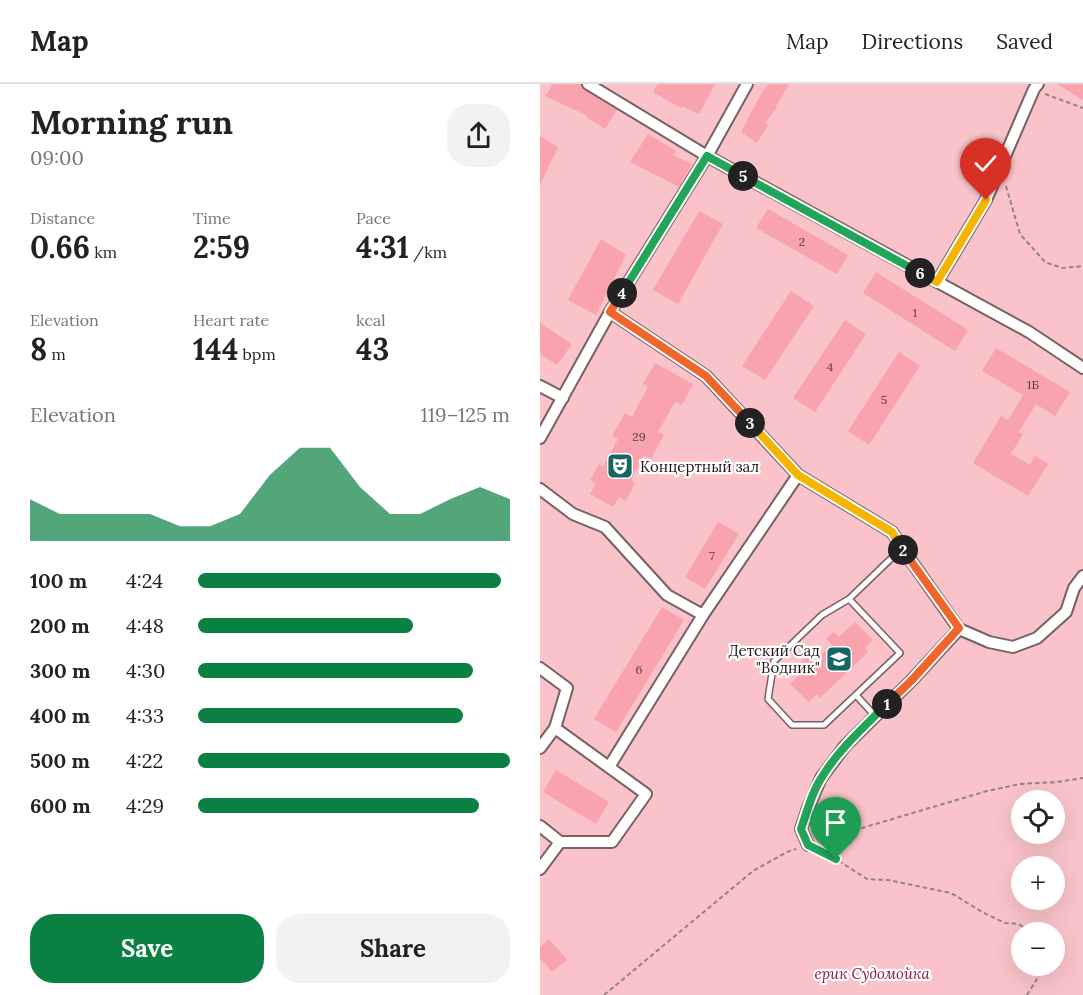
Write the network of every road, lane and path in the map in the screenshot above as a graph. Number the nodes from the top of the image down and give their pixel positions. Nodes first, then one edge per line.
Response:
1 (588, 84) edge
2 (747, 84) edge
3 (1036, 87) edge
4 (1083, 108) edge
5 (707, 156) junction
6 (1000, 168) junction
7 (1083, 266) edge
8 (937, 282) junction
9 (610, 312) junction
10 (1083, 368) edge
11 (540, 386) edge
12 (563, 398) junction
13 (540, 438) edge
14 (798, 475) junction
15 (540, 489) edge
16 (902, 548) junction
17 (1083, 576) edge
18 (849, 599) junction
19 (703, 615) junction
20 (959, 628) junction
21 (540, 668) edge
22 (856, 695) junction
23 (875, 716) junction
24 (555, 728) junction
25 (540, 748) edge
26 (609, 767) junction
27 (1083, 778) edge
28 (540, 826) edge
29 (560, 842) junction
30 (808, 845) junction
31 (540, 869) edge
32 (1011, 923) edge
33 (1039, 976) edge
34 (604, 995) edge
35 (1027, 995) edge

1 - 5 street
2 - 5 street
3 - 4 path
3 - 6 street
5 - 8 street
5 - 9 street
6 - 7 path
6 - 8 street
8 - 10 street
9 - 12 street
9 - 14 street
11 - 12 street
12 - 13 street
14 - 16 street
14 - 19 street
15 - 19 street
16 - 18 lane
16 - 20 street
17 - 20 street
18 - 22 lane
18 - 22 lane
19 - 26 street
20 - 23 street
21 - 24 street
22 - 23 lane
23 - 30 street
24 - 25 street
24 - 26 street
26 - 29 street
27 - 30 path
28 - 29 street
29 - 31 street
30 - 32 path
30 - 34 path
33 - 35 path

